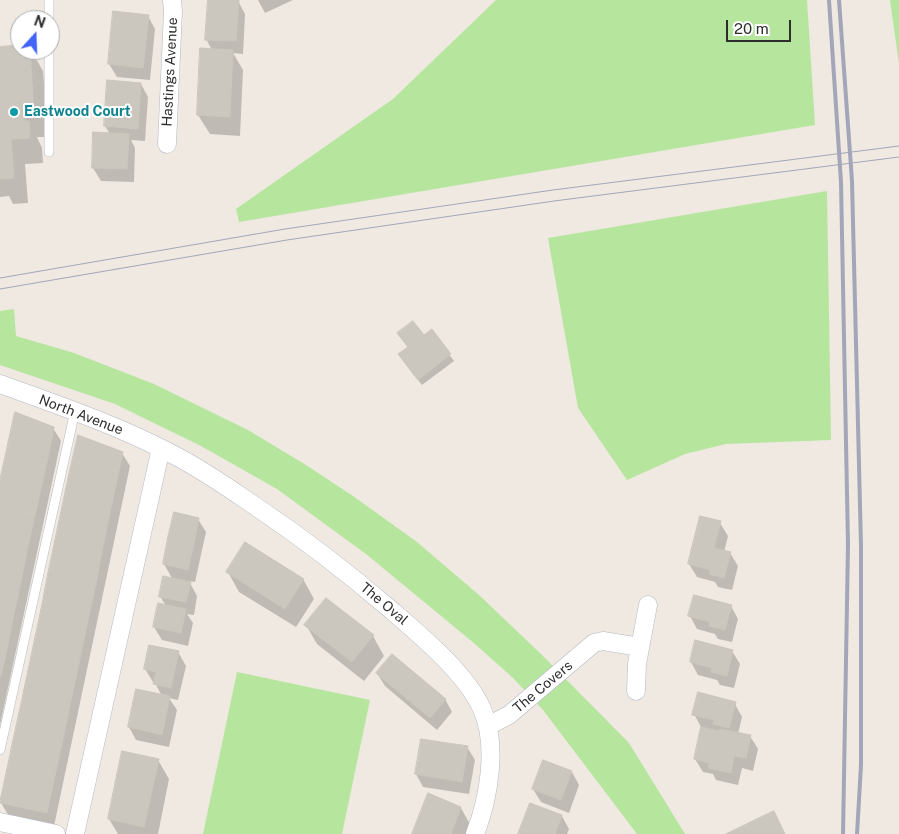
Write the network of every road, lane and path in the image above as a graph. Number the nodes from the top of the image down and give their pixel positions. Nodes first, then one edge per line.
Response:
1 (172, 0) edge
2 (49, 60) edge
3 (167, 144) dead end
4 (49, 152) dead end
5 (0, 384) edge
6 (75, 412) junction
7 (161, 448) junction
8 (648, 605) dead end
9 (640, 647) junction
10 (636, 691) dead end
11 (488, 726) junction
12 (0, 750) edge
13 (0, 822) edge
14 (56, 834) edge
15 (75, 834) edge
16 (474, 834) edge

1 - 3 street, Hastings Avenue
2 - 4 lane
5 - 6 street, North Avenue
6 - 7 street, North Avenue
6 - 12 lane
7 - 11 street, The Oval
7 - 15 street
8 - 9 street
9 - 10 street
9 - 11 street, The Covers
11 - 16 street, The Oval
13 - 14 street

